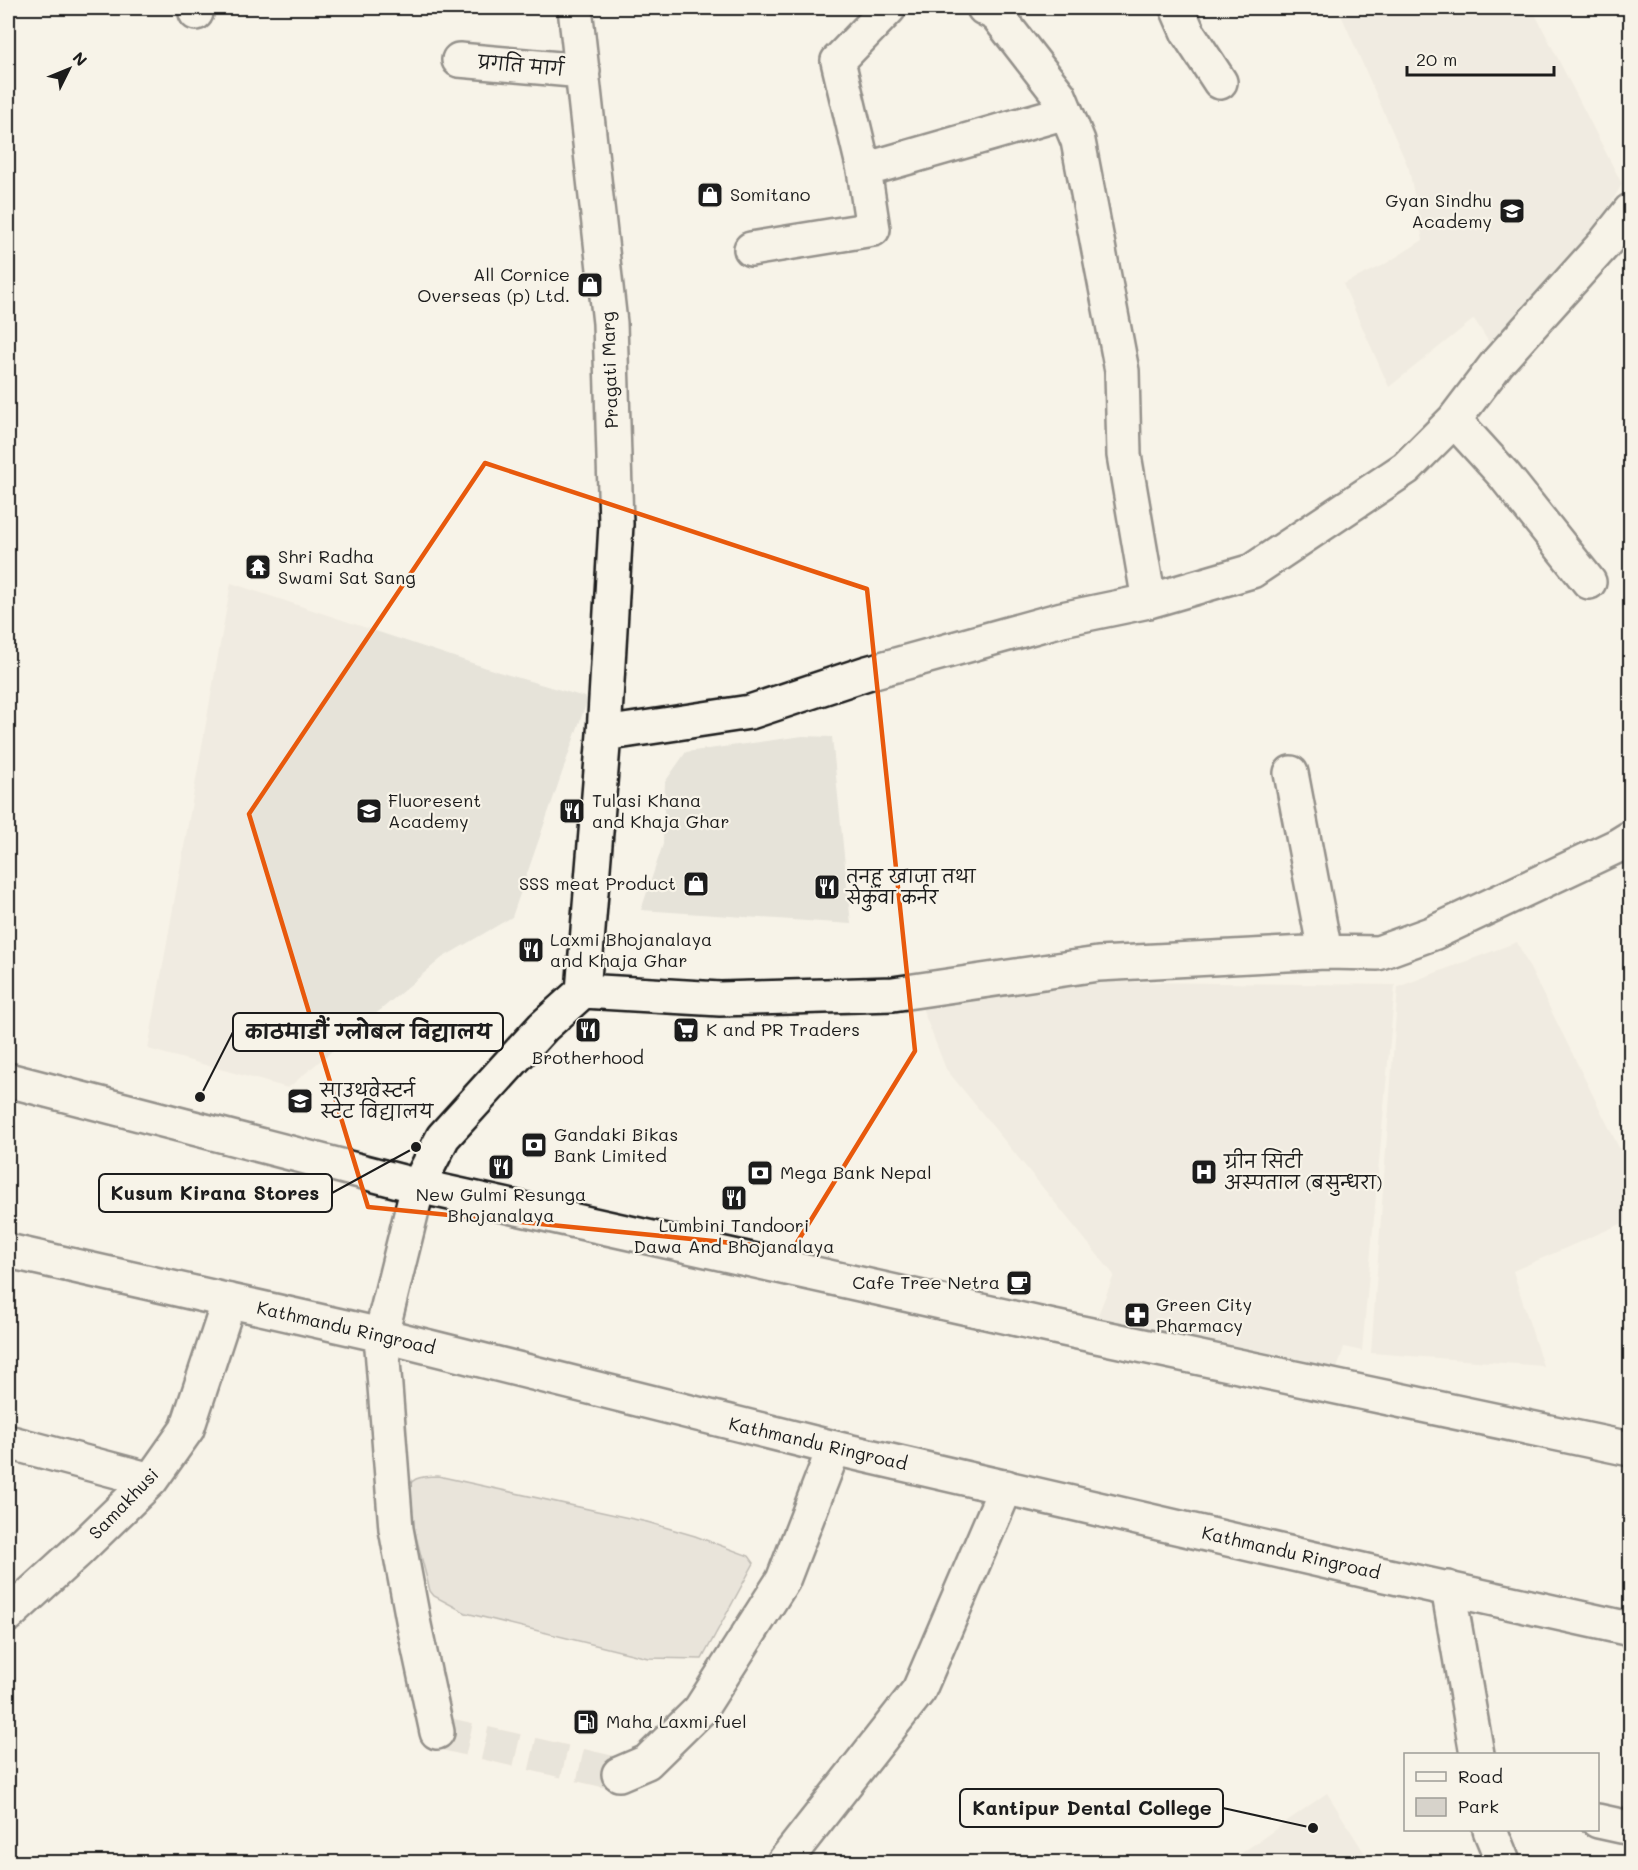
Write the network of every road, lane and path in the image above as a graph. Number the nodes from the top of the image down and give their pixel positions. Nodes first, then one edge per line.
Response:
1 (575, 8) edge
2 (889, 8) edge
3 (984, 8) edge
4 (1177, 8) edge
5 (459, 60) dead end
6 (583, 71) junction
7 (1220, 82) dead end
8 (1066, 112) junction
9 (864, 170) junction
10 (1630, 211) edge
11 (751, 249) dead end
12 (1454, 420) junction
13 (1589, 582) dead end
14 (1149, 601) junction
15 (604, 734) junction
16 (1291, 773) dead end
17 (1630, 838) edge
18 (1325, 952) junction
19 (583, 991) junction
20 (8, 1080) edge
21 (418, 1186) junction
22 (8, 1251) edge
23 (229, 1301) junction
24 (381, 1335) junction
25 (8, 1442) edge
26 (834, 1448) junction
27 (1630, 1449) edge
28 (151, 1480) junction
29 (1006, 1487) junction
30 (1448, 1588) junction
31 (8, 1615) edge
32 (1630, 1629) edge
33 (437, 1732) dead end
34 (1477, 1753) edge
35 (619, 1774) tunnel mouth
36 (1599, 1821) edge
37 (1630, 1828) edge
38 (1490, 1831) edge
39 (784, 1863) edge
40 (1503, 1863) edge

1 - 6 main road, Pragati Marg
2 - 9 main road
3 - 8 main road
4 - 7 main road
5 - 6 main road, प्रगति मार्ग
6 - 15 main road, Pragati Marg
8 - 9 main road
8 - 14 main road
9 - 11 main road
10 - 12 main road
12 - 13 main road
12 - 14 main road
14 - 15 main road
15 - 19 main road, Pragati Marg
16 - 18 main road
17 - 18 main road
18 - 19 main road
19 - 21 main road
20 - 21 main road
21 - 24 main road
21 - 27 main road
22 - 23 main road, Kathmandu Ringroad
23 - 24 main road, Kathmandu Ringroad
23 - 28 main road, Samakhusi
24 - 26 main road, Kathmandu Ringroad
24 - 33 main road
25 - 28 main road
26 - 29 main road, Kathmandu Ringroad
26 - 35 main road
28 - 31 main road, Samakhusi
29 - 30 main road, Kathmandu Ringroad
29 - 39 main road
30 - 32 main road, Kathmandu Ringroad
30 - 34 main road
36 - 37 main road
38 - 40 main road

